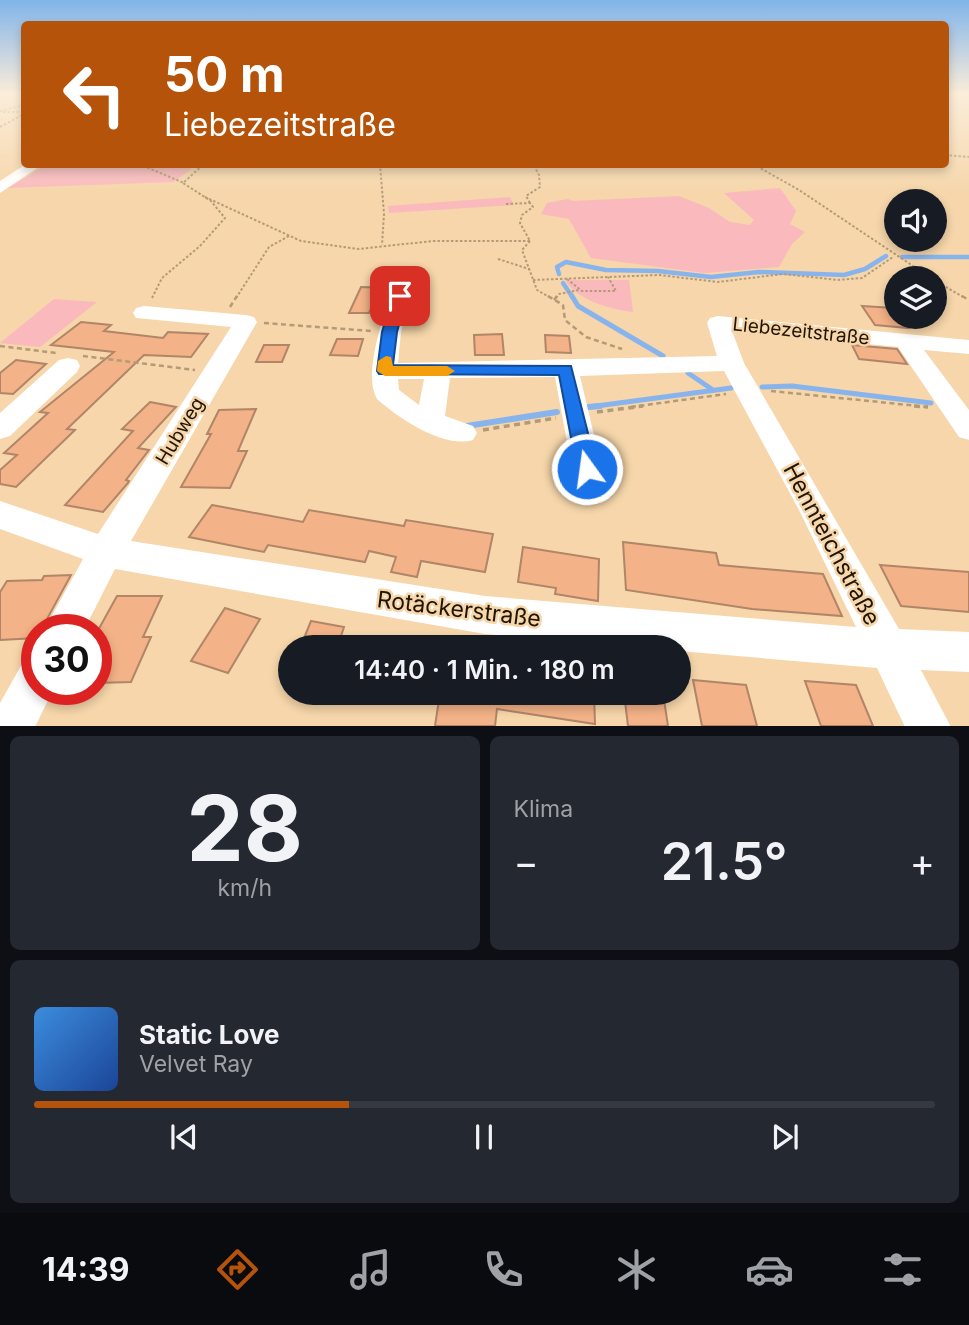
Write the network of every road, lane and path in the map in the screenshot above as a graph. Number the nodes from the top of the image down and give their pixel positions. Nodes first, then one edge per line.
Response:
1 (949, 155) edge
2 (969, 157) edge
3 (30, 168) edge
4 (148, 168) edge
5 (200, 168) edge
6 (380, 168) edge
7 (535, 168) edge
8 (759, 168) edge
9 (184, 183) junction
10 (0, 188) edge
11 (205, 197) junction
12 (530, 202) junction
13 (506, 204) dead end
14 (289, 236) junction
15 (530, 241) junction
16 (382, 246) junction
17 (893, 257) junction
18 (498, 259) dead end
19 (909, 266) edge
20 (529, 269) junction
21 (608, 277) junction
22 (567, 279) junction
23 (533, 280) junction
24 (947, 287) edge
25 (582, 290) junction
26 (400, 296) dead end
27 (554, 300) junction
28 (969, 300) edge
29 (144, 313) joint
30 (234, 321) junction
31 (390, 332) junction
32 (906, 342) junction
33 (0, 346) edge
34 (969, 347) edge
35 (68, 358) junction
36 (654, 366) junction
37 (566, 369) junction
38 (385, 371) junction
39 (438, 371) junction
40 (215, 373) junction
41 (741, 377) junction
42 (953, 409) junction
43 (574, 415) junction
44 (430, 423) junction
45 (0, 429) edge
46 (969, 430) edge
47 (463, 433) joint
48 (587, 469) dead end
49 (0, 515) edge
50 (106, 552) junction
51 (73, 614) edge
52 (887, 649) junction
53 (969, 652) edge
54 (23, 705) edge
55 (11, 726) edge
56 (929, 726) edge

1 - 2 path
3 - 10 street
4 - 9 path
5 - 9 path
6 - 16 path
7 - 12 path
8 - 17 path
9 - 11 path
11 - 14 path
11 - 29 path
12 - 13 path
12 - 15 path
14 - 16 path
14 - 30 path
15 - 16 path
15 - 20 path
17 - 19 path
17 - 21 path
18 - 20 path
20 - 23 path
21 - 22 path
21 - 25 path
22 - 23 path
22 - 25 path
23 - 27 path
24 - 28 path
25 - 27 path
26 - 31 street
27 - 36 path
29 - 30 street
30 - 31 path
30 - 40 street, Hubweg
31 - 38 street
32 - 34 street, Liebezeitstraße
32 - 41 street, Liebezeitstraße
32 - 42 street
33 - 35 path
35 - 40 path
35 - 45 street
36 - 37 street, Liebezeitstraße
36 - 41 street, Liebezeitstraße
37 - 39 street, Liebezeitstraße
37 - 43 street
38 - 39 street, Liebezeitstraße
38 - 44 street
39 - 44 street
40 - 50 street, Hubweg
41 - 42 path
41 - 43 path
41 - 52 street, Hennteichstraße
42 - 46 street
43 - 47 path
43 - 48 street
44 - 47 street
49 - 50 street, Rotäckerstraße
50 - 51 street, Hubweg
50 - 52 street, Rotäckerstraße
52 - 53 street, Rotäckerstraße
52 - 56 street, Hennteichstraße
54 - 55 street

